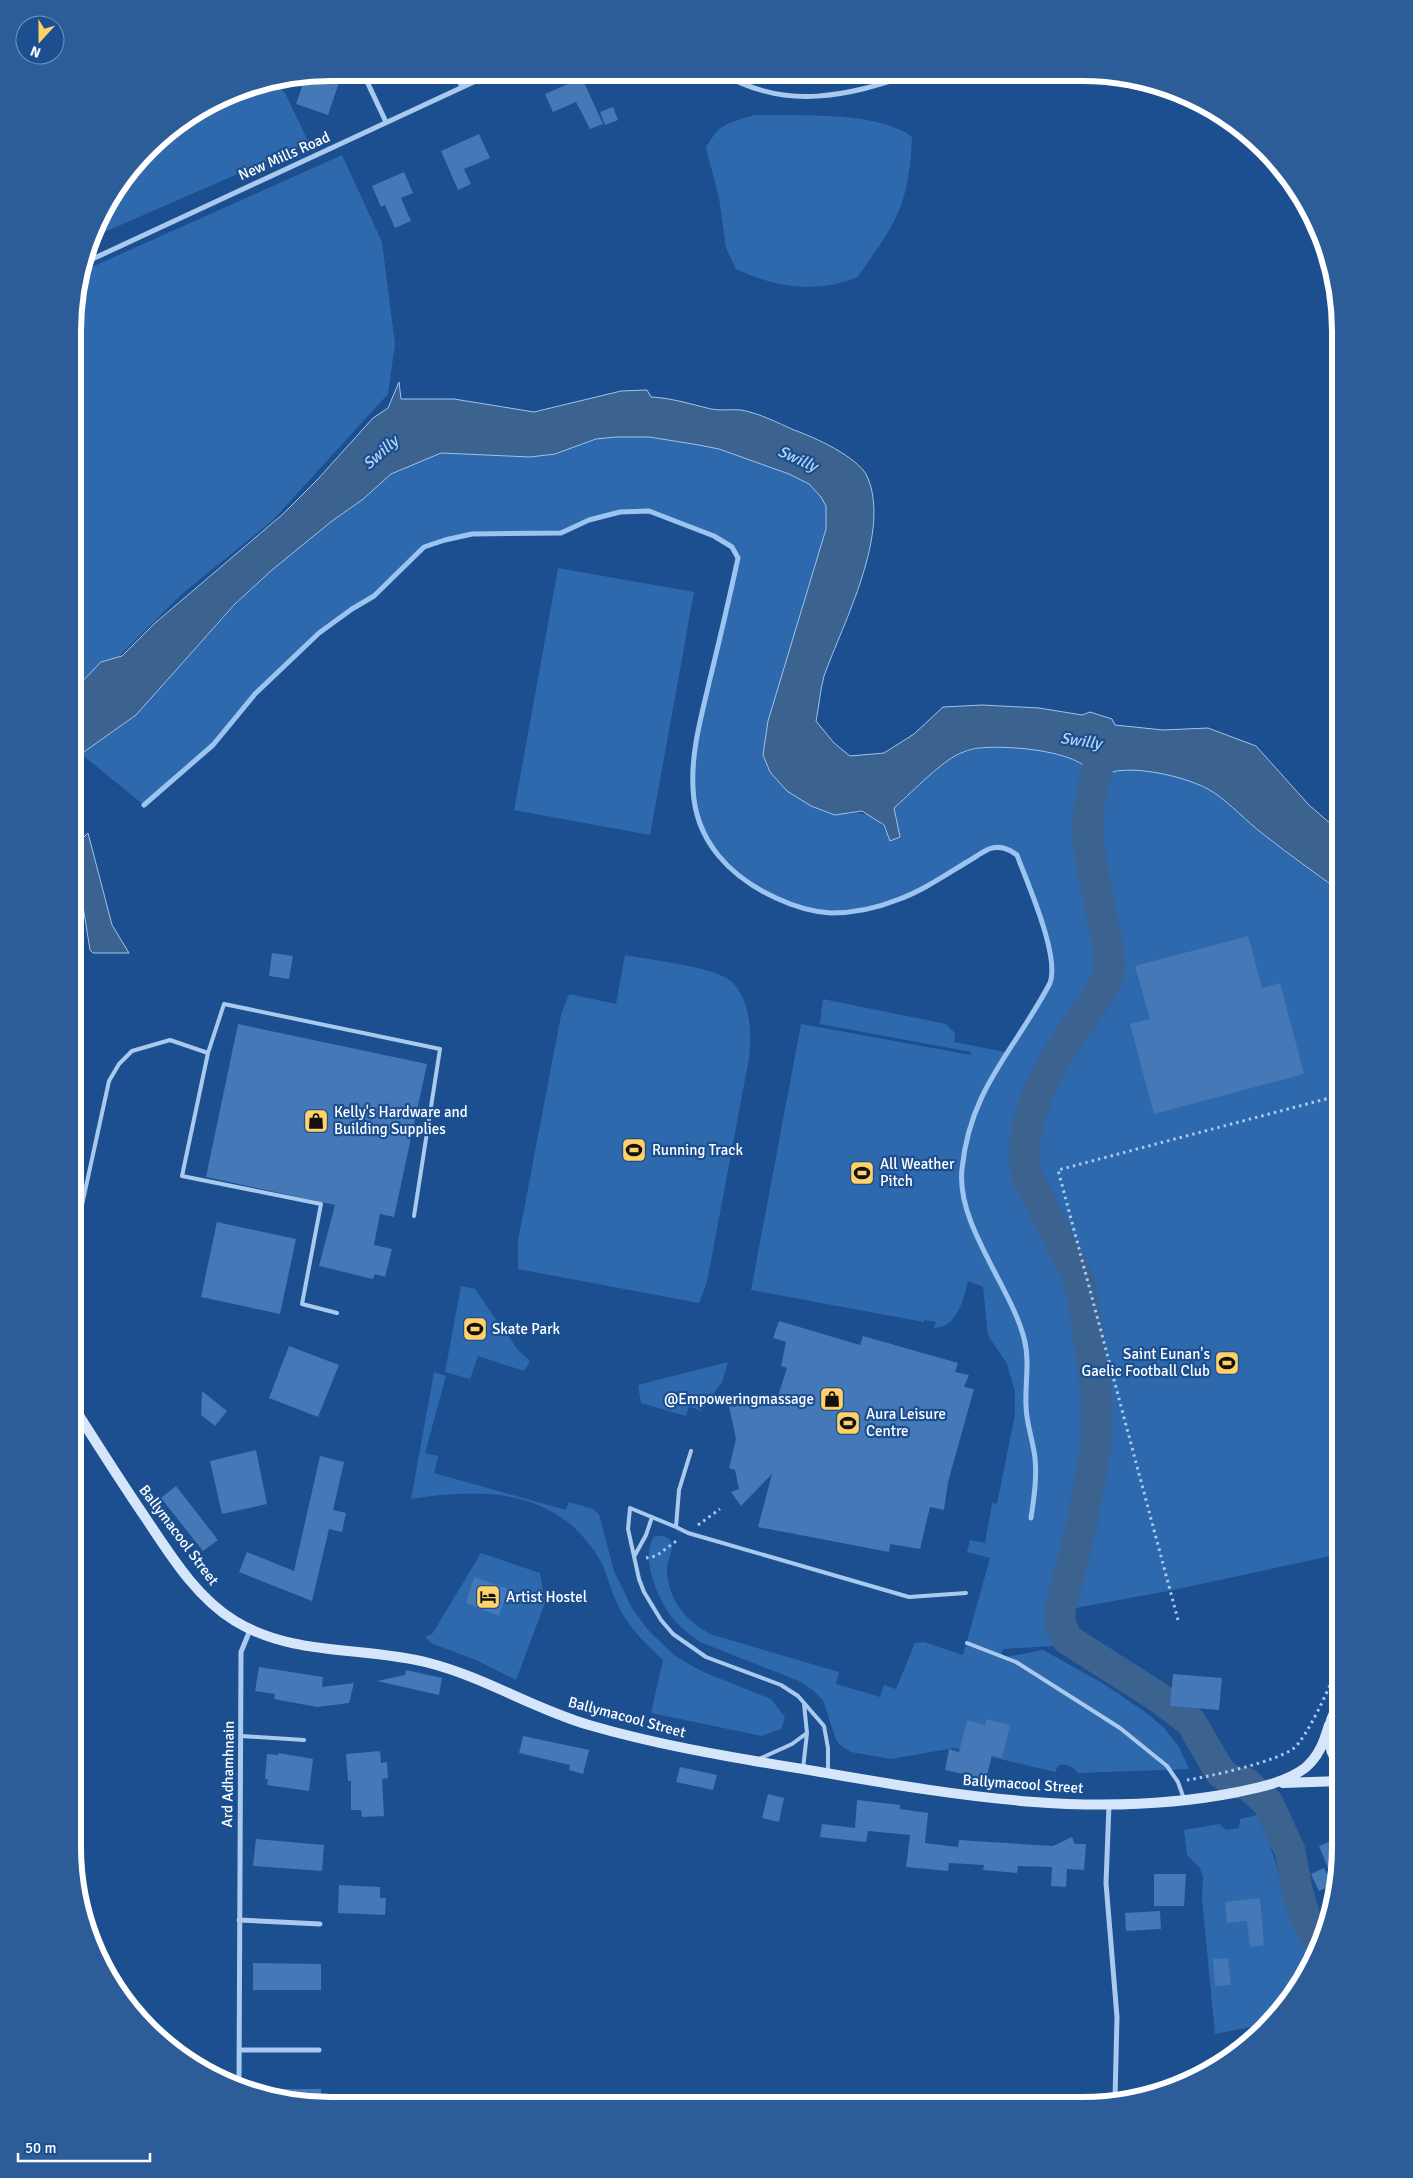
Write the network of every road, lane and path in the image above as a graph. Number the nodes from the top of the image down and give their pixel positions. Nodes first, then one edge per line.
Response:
1 (367, 81) edge
2 (461, 81) edge
3 (475, 81) edge
4 (736, 81) edge
5 (889, 81) edge
6 (461, 87) junction
7 (386, 122) junction
8 (93, 259) edge
9 (208, 1054) junction
10 (1332, 1097) edge
11 (81, 1205) edge
12 (414, 1216) dead end
13 (337, 1313) dead end
14 (81, 1418) edge
15 (691, 1451) dead end
16 (720, 1510) dead end
17 (652, 1517) junction
18 (676, 1527) junction
19 (688, 1533) junction
20 (636, 1557) junction
21 (966, 1593) dead end
22 (1178, 1620) dead end
23 (250, 1630) junction
24 (967, 1643) dead end
25 (1332, 1680) edge
26 (804, 1704) junction
27 (1332, 1719) edge
28 (1329, 1725) junction
29 (807, 1733) junction
30 (241, 1736) junction
31 (304, 1740) dead end
32 (1332, 1751) edge
33 (754, 1761) junction
34 (803, 1769) junction
35 (828, 1773) junction
36 (1193, 1779) dead end
37 (1332, 1781) edge
38 (1258, 1787) junction
39 (1185, 1801) junction
40 (1109, 1805) junction
41 (239, 1920) junction
42 (320, 1924) dead end
43 (239, 2050) junction
44 (319, 2050) dead end
45 (239, 2079) edge
46 (1116, 2095) edge

1 - 7 street
2 - 6 street
3 - 6 street, New Mills Road
4 - 5 street
6 - 7 street, New Mills Road
7 - 8 street, New Mills Road
9 - 11 lane
9 - 12 lane
9 - 13 lane
10 - 22 path
14 - 23 main road, Ballymacool Street
15 - 18 lane
16 - 19 path
17 - 18 lane
17 - 20 lane
17 - 20 lane
18 - 19 lane
19 - 20 path
19 - 21 lane
20 - 26 lane
23 - 30 street, Ard Adhamhnain
23 - 33 main road, Ballymacool Street
24 - 39 lane
25 - 36 path
26 - 29 lane
26 - 35 lane
27 - 28 main road
28 - 32 main road
28 - 38 main road
29 - 33 lane
29 - 34 lane
30 - 31 lane
30 - 41 street, Ard Adhamhnain
33 - 34 main road, Ballymacool Street
34 - 35 main road, Ballymacool Street
35 - 40 main road, Ballymacool Street
37 - 38 main road
38 - 39 main road, Ballymacool Street
39 - 40 main road, Ballymacool Street
40 - 46 street
41 - 42 street
41 - 43 street, Ard Adhamhnain
43 - 44 street
43 - 45 street, Ard Adhamhnain

